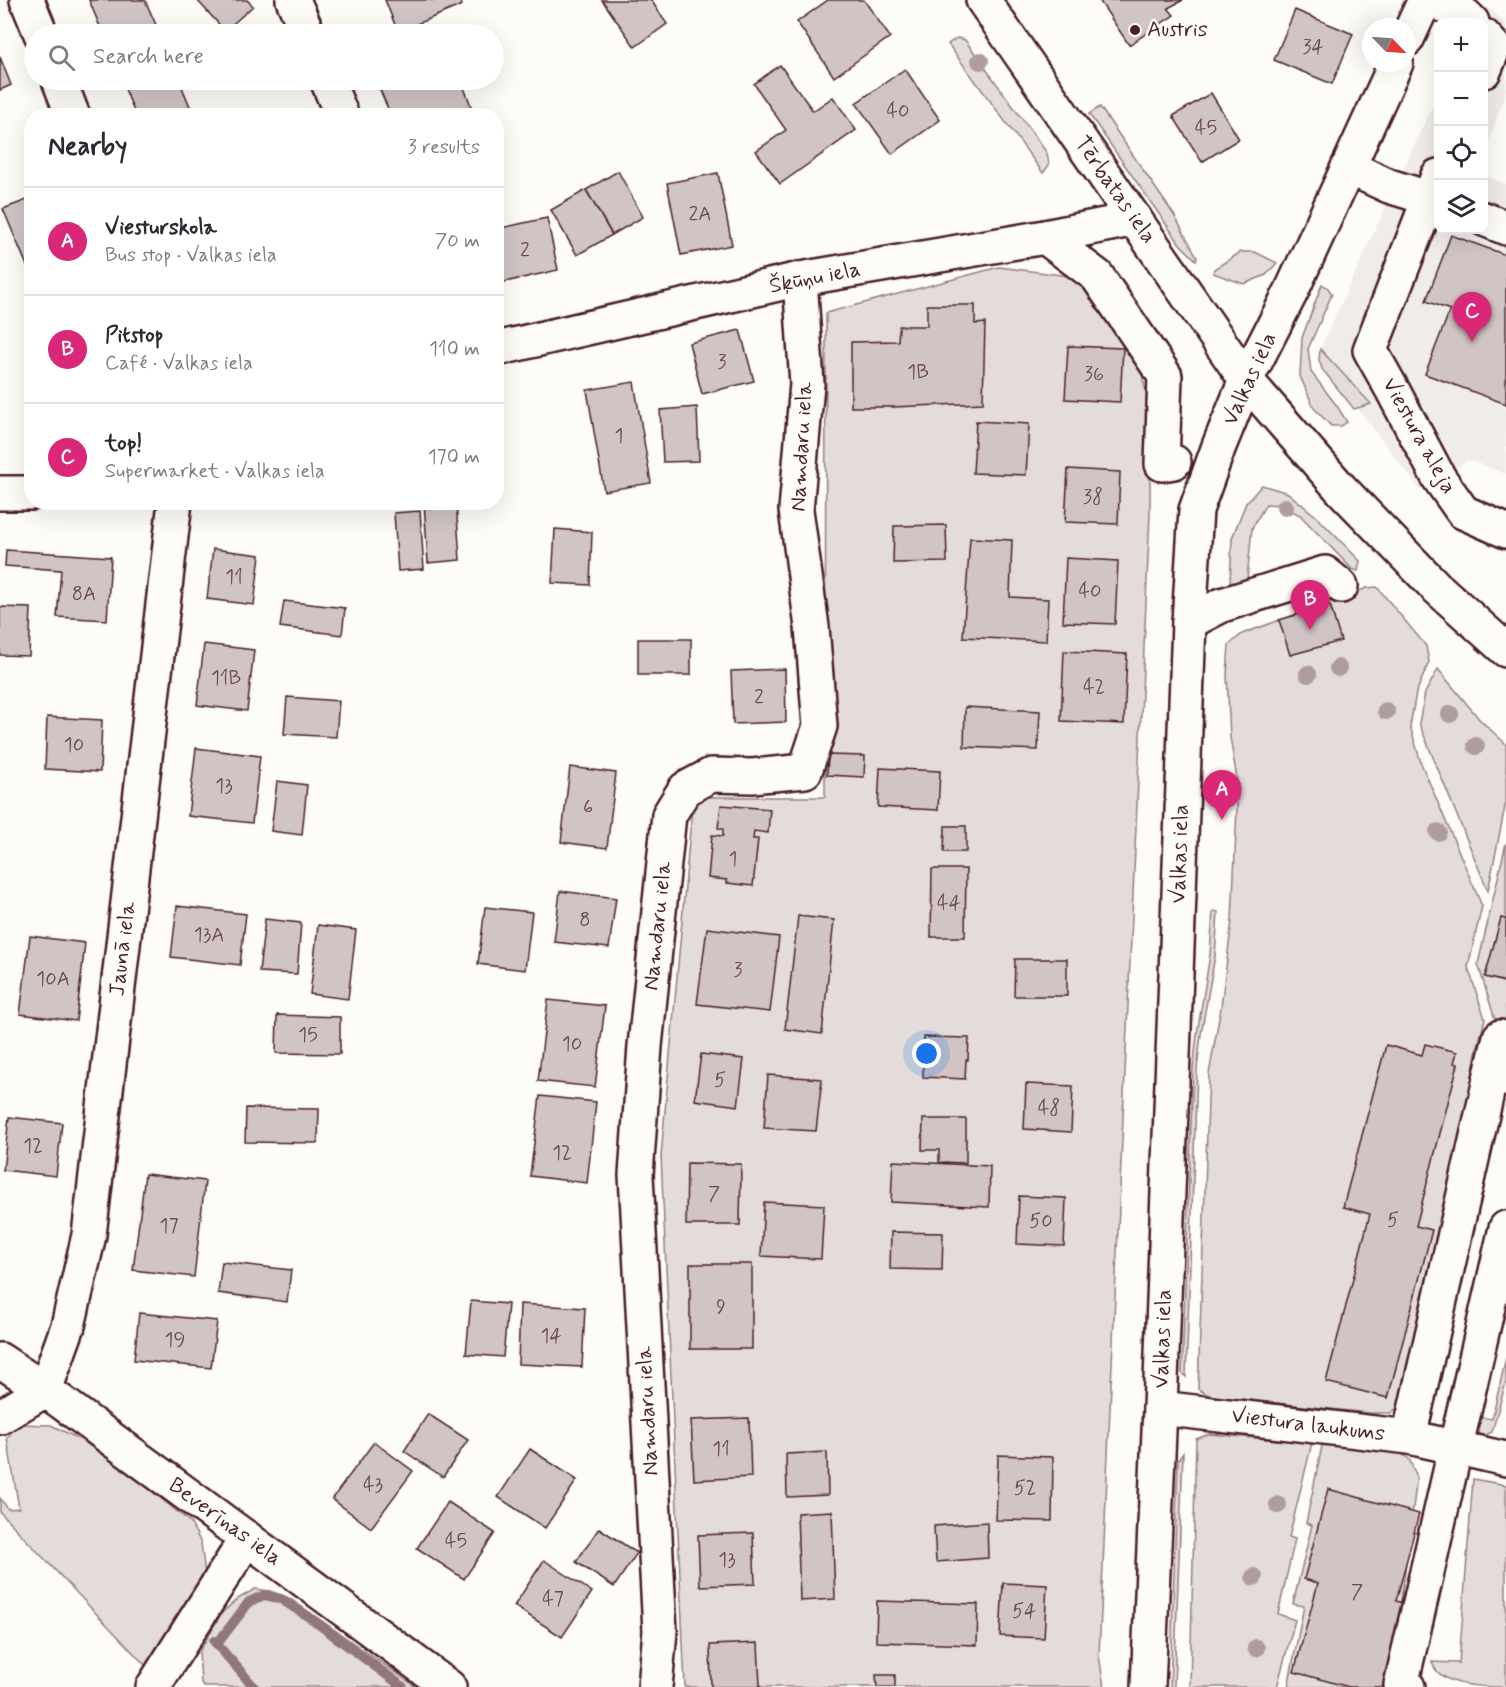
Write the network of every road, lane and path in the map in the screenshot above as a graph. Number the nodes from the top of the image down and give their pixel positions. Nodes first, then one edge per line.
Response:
1 (27, 0) edge
2 (293, 0) edge
3 (984, 0) edge
4 (1425, 0) edge
5 (1432, 0) edge
6 (1468, 18) edge
7 (1416, 20) edge
8 (37, 24) edge
9 (304, 24) edge
10 (1488, 40) edge
11 (1488, 61) edge
12 (1392, 72) edge
13 (63, 90) edge
14 (331, 90) edge
15 (70, 108) edge
16 (339, 108) edge
17 (1348, 167) junction
18 (1434, 192) edge
19 (1434, 194) edge
20 (1135, 219) junction
21 (1488, 221) edge
22 (1506, 228) edge
23 (1045, 237) junction
24 (800, 279) junction
25 (504, 347) edge
26 (1246, 380) junction
27 (1174, 462) dead end
28 (0, 493) edge
29 (24, 493) edge
30 (175, 510) edge
31 (1506, 531) edge
32 (1341, 586) dead end
33 (1189, 622) junction
34 (1506, 650) edge
35 (1506, 1039) edge
36 (1498, 1077) edge
37 (1506, 1228) edge
38 (0, 1360) edge
39 (45, 1390) junction
40 (1160, 1408) junction
41 (0, 1417) edge
42 (1409, 1437) junction
43 (1456, 1447) junction
44 (1506, 1459) edge
45 (247, 1538) junction
46 (153, 1687) edge
47 (449, 1687) edge
48 (655, 1687) edge
49 (1148, 1687) edge
50 (1408, 1687) edge

1 - 8 street
2 - 9 street
3 - 20 street, Tērbatas iela
4 - 7 street
5 - 6 street
10 - 11 street
12 - 17 street, Valkas iela
13 - 15 street
14 - 16 street
17 - 18 street
17 - 26 street, Valkas iela
19 - 31 street, Viestura aleja
20 - 23 street, Šķūņu iela
20 - 26 street, Tērbatas iela
21 - 22 street
23 - 24 street, Šķūņu iela
23 - 27 street
24 - 25 street, Šķūņu iela
24 - 48 street, Namdaru iela
26 - 33 street, Valkas iela
26 - 34 street, Tērbatas iela
28 - 29 street
30 - 39 street, Jaunā iela
32 - 33 street
33 - 40 street, Valkas iela
35 - 36 street
36 - 42 street
37 - 43 street
38 - 39 street, Beverīnas iela
39 - 41 street
39 - 45 street, Beverīnas iela
40 - 42 street, Viestura laukums
40 - 49 street, Valkas iela
42 - 43 street, Viestura laukums
43 - 44 street, Viestura laukums
43 - 50 street
45 - 46 street
45 - 47 street, Beverīnas iela

